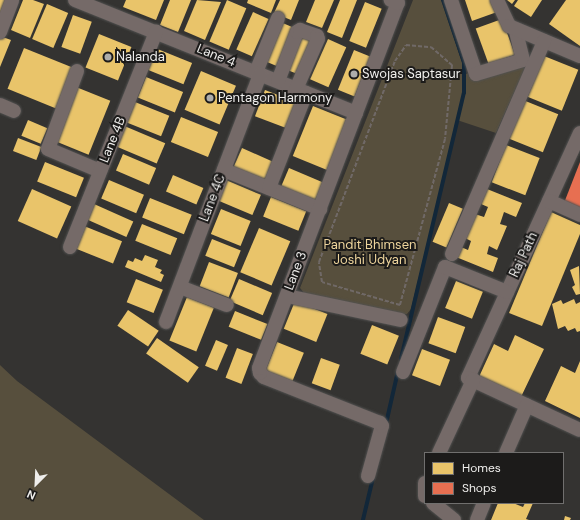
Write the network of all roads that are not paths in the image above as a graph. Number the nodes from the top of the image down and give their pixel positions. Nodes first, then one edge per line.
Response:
1 (12, 0) edge
2 (75, 0) edge
3 (391, 0) edge
4 (451, 0) edge
5 (497, 0) edge
6 (109, 6) edge
7 (278, 18) dead end
8 (516, 31) junction
9 (0, 32) edge
10 (156, 32) junction
11 (544, 41) junction
12 (580, 56) edge
13 (77, 71) dead end
14 (258, 73) junction
15 (279, 76) junction
16 (301, 87) junction
17 (0, 105) edge
18 (14, 110) dead end
19 (356, 113) junction
20 (580, 133) edge
21 (224, 170) junction
22 (100, 171) junction
23 (269, 188) junction
24 (549, 201) junction
25 (320, 209) junction
26 (580, 215) edge
27 (70, 247) dead end
28 (452, 254) dead end
29 (180, 287) junction
30 (507, 292) junction
31 (286, 296) junction
32 (227, 305) dead end
33 (401, 320) dead end
34 (166, 322) dead end
35 (403, 372) dead end
36 (470, 379) junction
37 (527, 405) junction
38 (580, 430) edge
39 (439, 452) edge
40 (506, 452) edge
41 (368, 476) dead end
42 (434, 504) edge
43 (484, 504) edge
44 (454, 520) edge
45 (477, 520) edge

1 - 9 street
2 - 6 street, Lane 4
3 - 19 street, Lane 3
4 - 8 street
5 - 8 street
6 - 10 street, Lane 4
7 - 14 street, Lane 4C
8 - 11 street
10 - 14 street, Lane 4
10 - 22 street, Lane 4B
11 - 12 street
11 - 28 street
13 - 22 street
14 - 15 street, Lane 4
14 - 21 street, Lane 4C
15 - 16 street, Lane 4
15 - 16 street
16 - 19 street, Lane 4
16 - 23 street
17 - 18 street
19 - 25 street, Lane 3
20 - 24 street, Raj Path
21 - 23 street
21 - 29 street, Lane 4C
22 - 27 street, Lane 4B
23 - 25 street
24 - 26 street
24 - 30 street, Raj Path
25 - 31 street, Lane 3
29 - 32 street
29 - 34 street, Lane 4C
30 - 35 street
30 - 36 street, Raj Path
31 - 33 street
31 - 41 street, Lane 3
36 - 37 street
36 - 39 street, Raj Path
37 - 38 street
37 - 40 street
42 - 44 street
43 - 45 street

